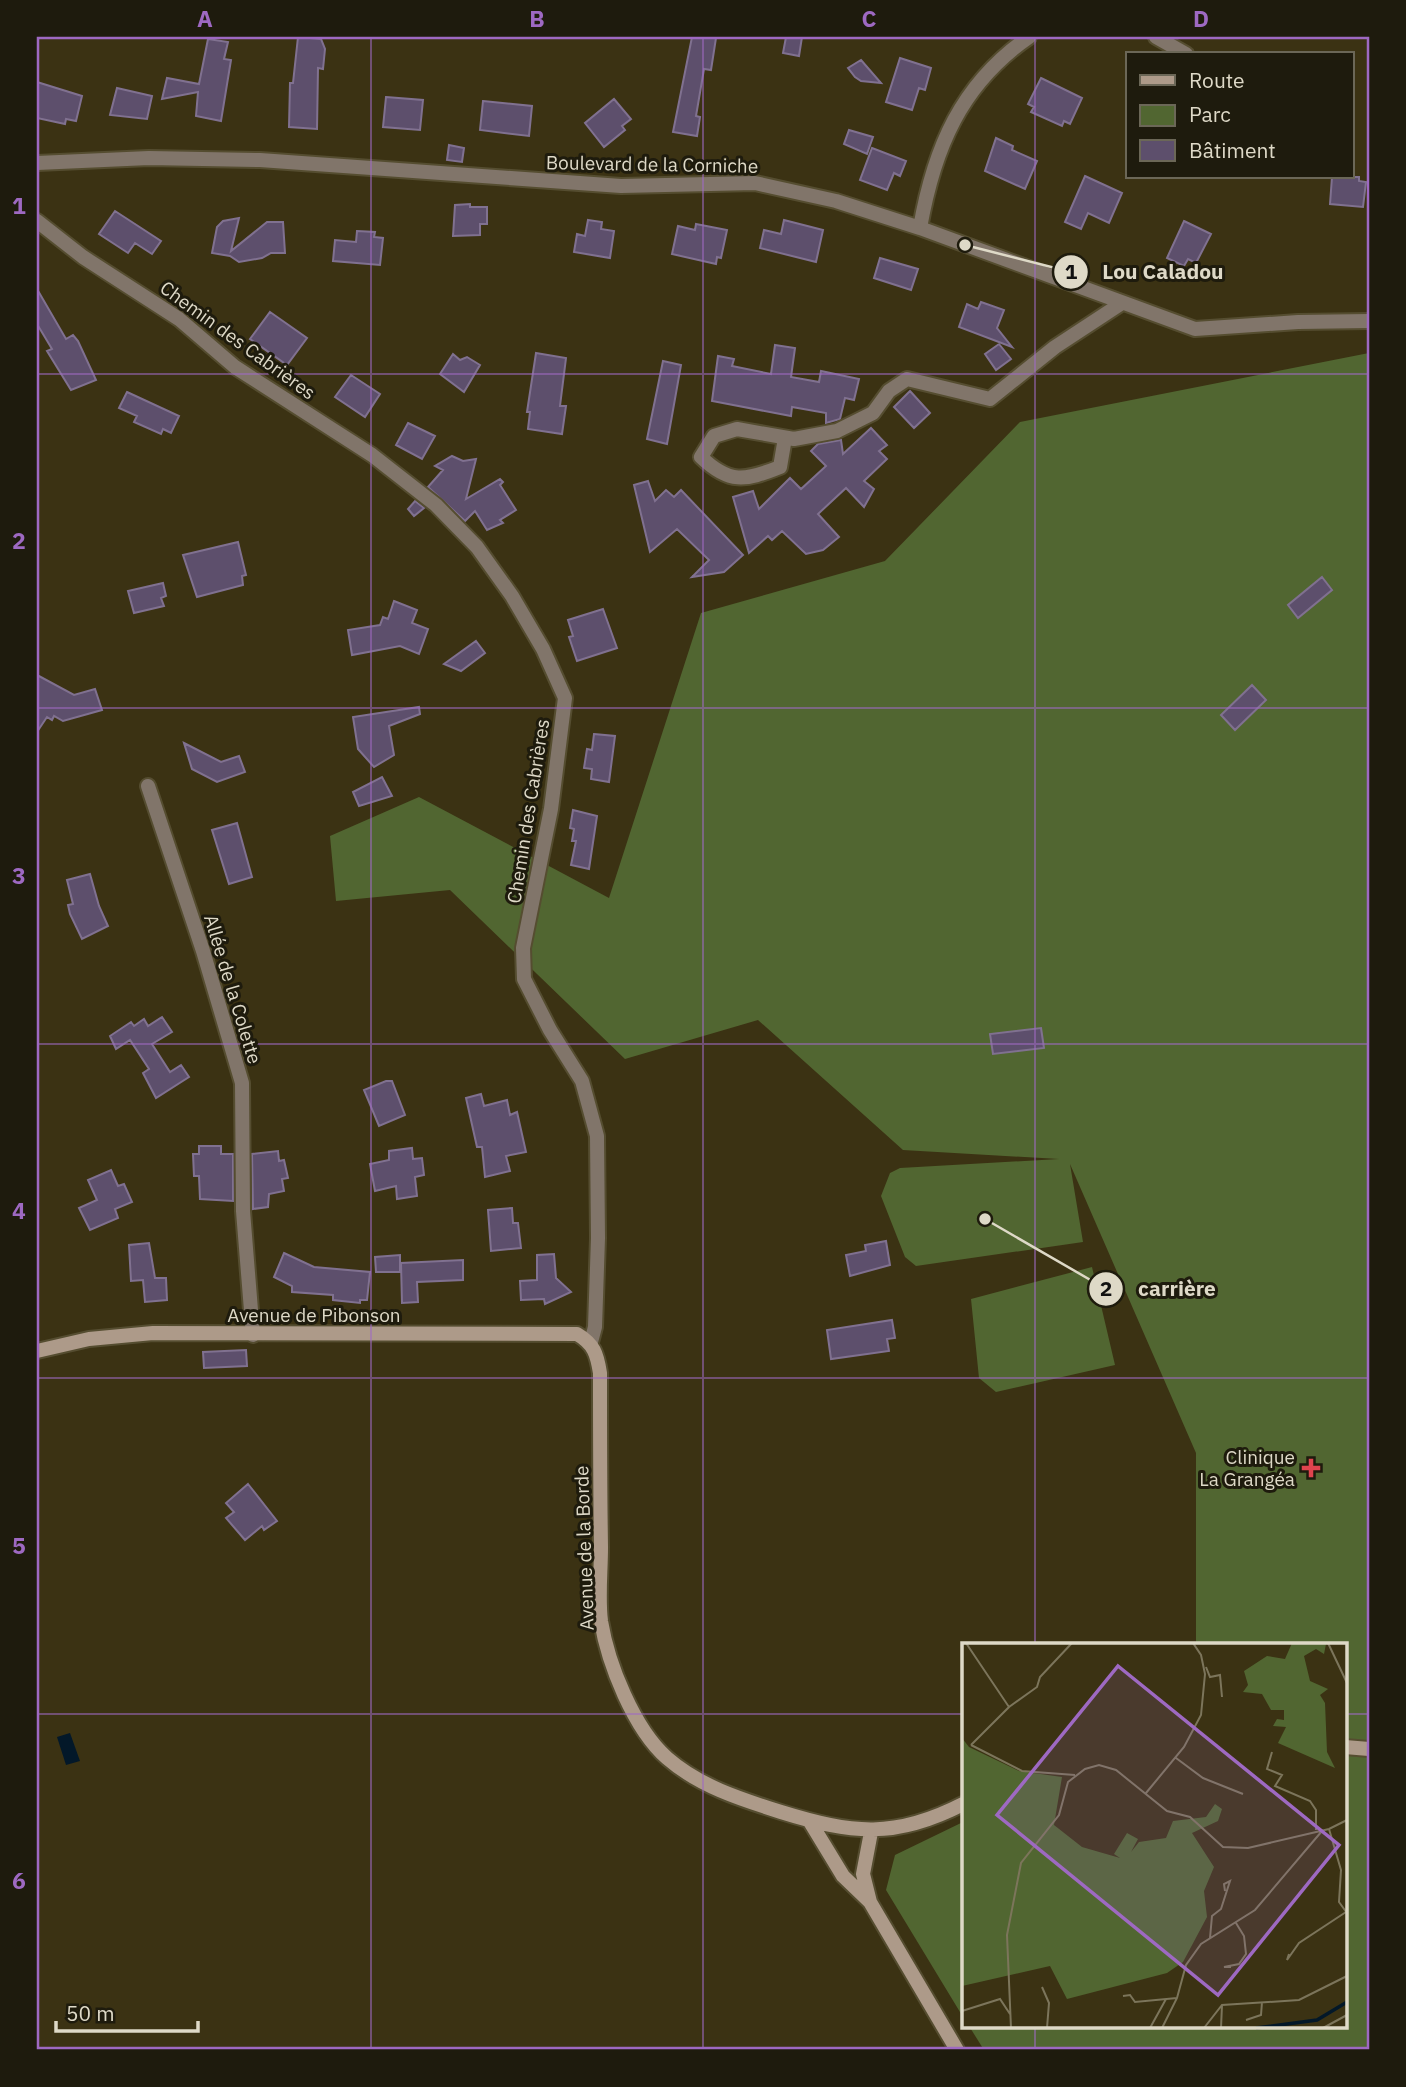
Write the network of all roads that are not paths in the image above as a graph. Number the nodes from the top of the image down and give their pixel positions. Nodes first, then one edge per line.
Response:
1 (1029, 37) edge
2 (1156, 37) edge
3 (1182, 52) edge
4 (37, 163) edge
5 (37, 221) edge
6 (920, 228) junction
7 (1122, 303) junction
8 (1369, 321) edge
9 (785, 438) junction
10 (148, 786) dead end
11 (253, 1335) junction
12 (591, 1342) junction
13 (37, 1351) edge
14 (1346, 1747) edge
15 (1369, 1749) edge
16 (962, 1804) edge
17 (808, 1821) junction
18 (871, 1832) junction
19 (870, 1902) junction
20 (957, 2050) edge

1 - 6 street
2 - 3 street
4 - 6 street, Boulevard de la Corniche
5 - 12 street, Chemin des Cabrières
6 - 7 street, Boulevard de la Corniche
7 - 8 street, Boulevard de la Corniche
7 - 9 street
9 - 9 street
10 - 11 street, Allée de la Colette
11 - 12 street, Avenue de Pibonson
11 - 13 street, Avenue de Pibonson
12 - 17 street, Avenue de la Borde
14 - 15 street
16 - 18 street, Avenue de la Borde
17 - 18 street, Avenue de la Borde
17 - 19 street
18 - 19 street
19 - 20 street

